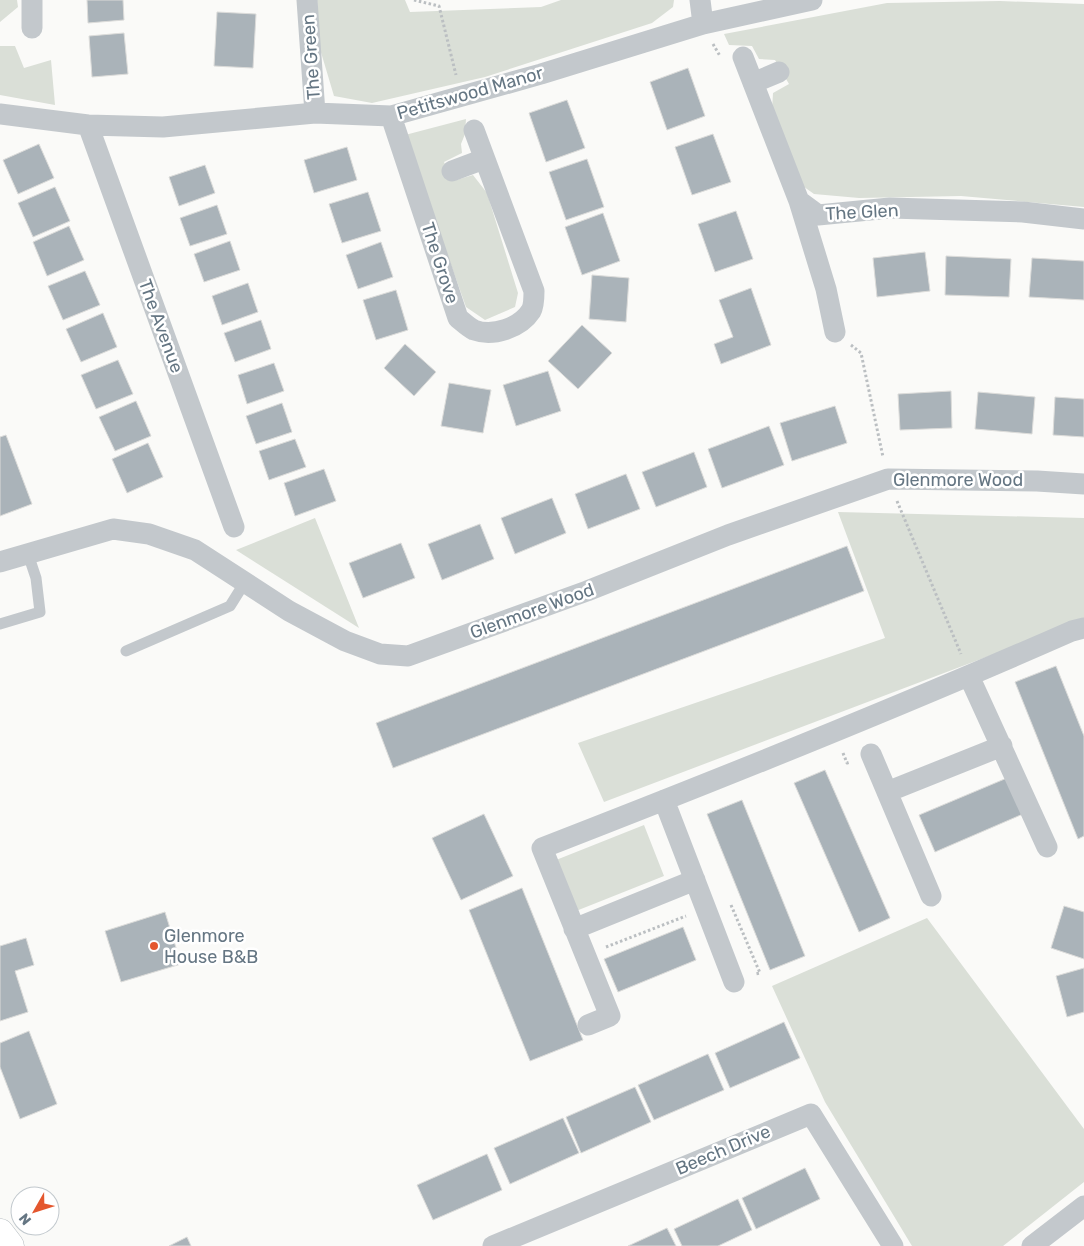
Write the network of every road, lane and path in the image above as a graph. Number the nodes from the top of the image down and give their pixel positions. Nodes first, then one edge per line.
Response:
1 (32, 0) edge
2 (307, 0) edge
3 (414, 0) edge
4 (700, 0) edge
5 (812, 0) edge
6 (703, 24) junction
7 (32, 28) dead end
8 (742, 57) joint
9 (779, 72) dead end
10 (753, 83) junction
11 (461, 97) junction
12 (315, 113) junction
13 (0, 114) edge
14 (391, 116) junction
15 (88, 125) junction
16 (474, 130) dead end
17 (484, 159) junction
18 (452, 171) dead end
19 (799, 201) junction
20 (1084, 218) edge
21 (835, 332) dead end
22 (1084, 484) edge
23 (234, 527) dead end
24 (28, 554) junction
25 (0, 562) edge
26 (245, 582) junction
27 (0, 624) edge
28 (1084, 628) edge
29 (126, 651) dead end
30 (969, 676) junction
31 (1002, 746) junction
32 (842, 752) dead end
33 (871, 754) joint
34 (887, 792) junction
35 (664, 800) junction
36 (1047, 847) dead end
37 (695, 880) junction
38 (931, 896) dead end
39 (706, 908) junction
40 (574, 929) junction
41 (585, 955) junction
42 (734, 982) joint
43 (588, 1025) dead end
44 (1084, 1206) edge
45 (0, 1233) edge
46 (10, 1246) edge
47 (492, 1246) edge
48 (893, 1246) edge
49 (1032, 1246) edge

1 - 7 street
2 - 12 street, The Green
3 - 11 path
4 - 6 street
5 - 6 street, Petitswood Manor
6 - 8 path
6 - 11 street, Petitswood Manor
8 - 10 street, The Glen
9 - 10 street
10 - 19 street, The Glen
11 - 14 street, Petitswood Manor
12 - 14 street, Petitswood Manor
12 - 15 street, Petitswood Manor
13 - 15 street, Petitswood Manor
14 - 17 street, The Grove
15 - 23 street, The Avenue
16 - 17 street, The Grove
17 - 18 street
19 - 20 street, The Glen
19 - 21 street
22 - 26 street, Glenmore Wood
24 - 25 street, Glenmore Wood
24 - 26 street, Glenmore Wood
24 - 27 lane
26 - 29 lane
28 - 30 street
30 - 31 street
30 - 35 street
31 - 34 street
31 - 36 street
32 - 33 path
33 - 34 street
34 - 38 street
35 - 37 street
35 - 40 street
37 - 39 street
37 - 40 street
39 - 41 path
39 - 42 street
39 - 42 path
40 - 41 street
41 - 43 street
44 - 49 street
45 - 46 main road
47 - 48 street, Beech Drive

